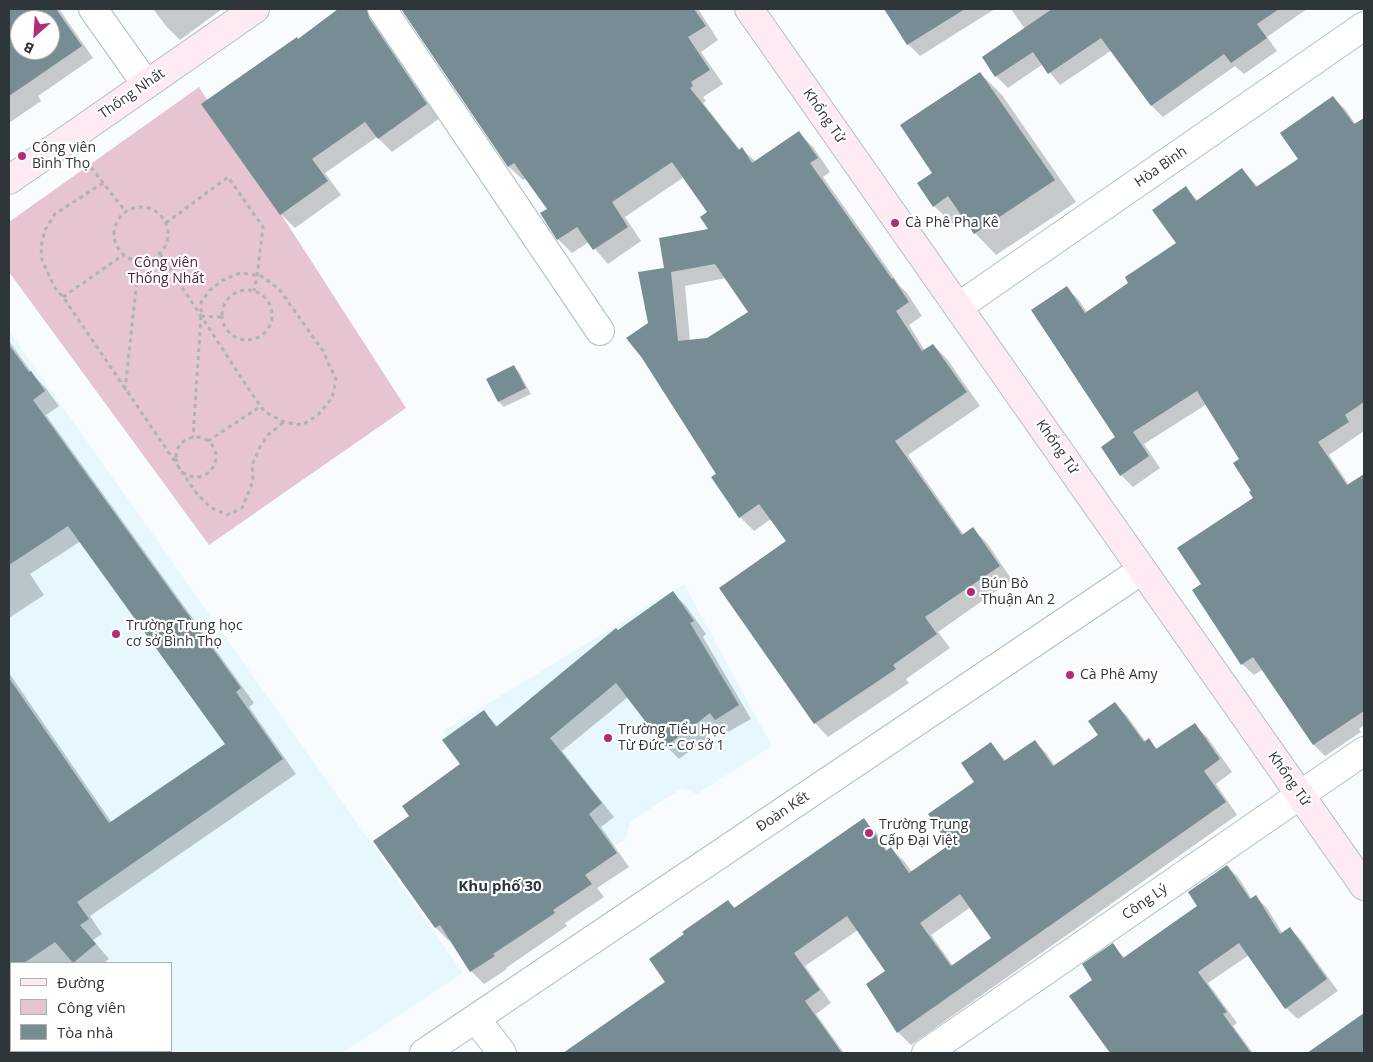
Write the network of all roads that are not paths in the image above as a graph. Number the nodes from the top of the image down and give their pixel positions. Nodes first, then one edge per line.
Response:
1 (93, 9) edge
2 (255, 9) edge
3 (382, 9) edge
4 (749, 9) edge
5 (1357, 9) edge
6 (1364, 20) edge
7 (1364, 26) edge
8 (146, 84) junction
9 (9, 180) edge
10 (958, 307) junction
11 (600, 331) dead end
12 (1142, 570) junction
13 (1364, 751) edge
14 (1300, 795) junction
15 (1364, 886) edge
16 (476, 1018) junction
17 (424, 1053) edge
18 (502, 1053) edge
19 (926, 1053) edge

1 - 8 street
2 - 8 street, Thống Nhất
3 - 11 street
4 - 10 street, Khổng Tử
5 - 6 street
7 - 10 street, Hòa Bình
8 - 9 street, Thống Nhất
10 - 12 street, Khổng Tử
12 - 14 street, Khổng Tử
12 - 16 street, Đoàn Kết
13 - 14 street, Công Lý
14 - 15 street, Khổng Tử
14 - 19 street, Công Lý
16 - 17 street, Đoàn Kết
16 - 18 street

